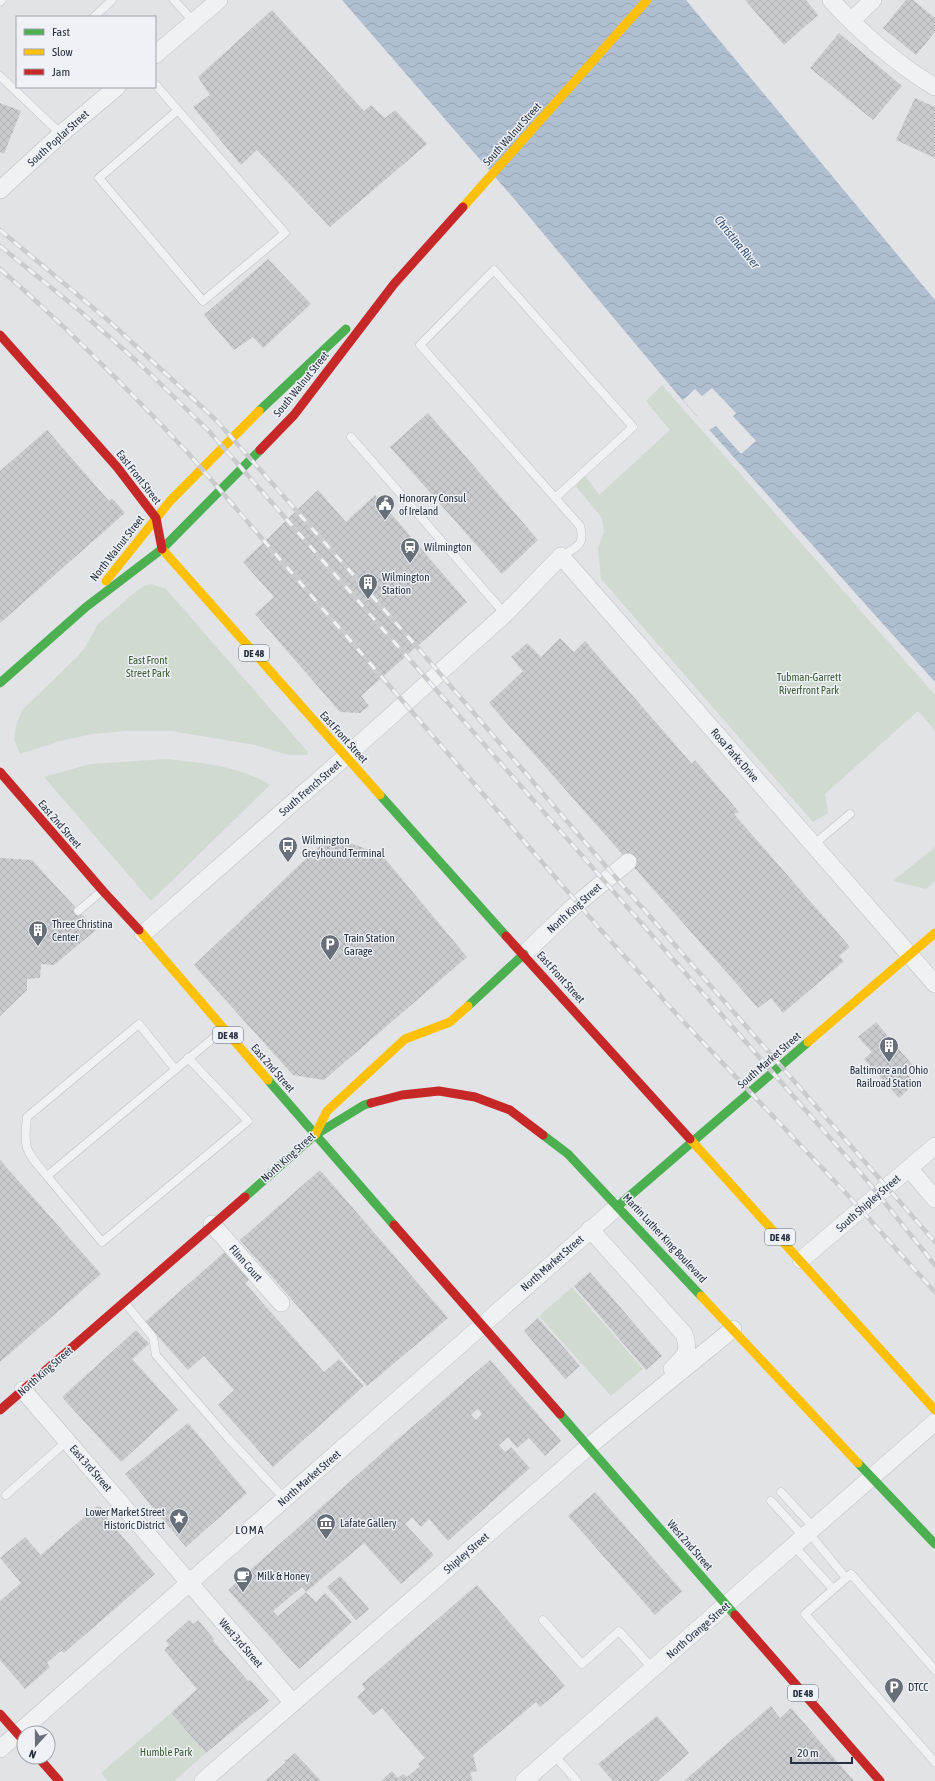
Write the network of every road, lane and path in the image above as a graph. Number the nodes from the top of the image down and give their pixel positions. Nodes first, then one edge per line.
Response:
1 (112, 0) edge
2 (174, 0) edge
3 (219, 0) edge
4 (647, 0) edge
5 (831, 0) edge
6 (873, 0) edge
7 (95, 16) edge
8 (850, 21) junction
9 (194, 22) junction
10 (156, 54) edge
11 (0, 76) edge
12 (156, 85) edge
13 (935, 87) edge
14 (116, 88) edge
15 (16, 89) edge
16 (178, 110) junction
17 (61, 134) junction
18 (0, 190) edge
19 (394, 284) junction
20 (0, 335) edge
21 (252, 418) joint
22 (351, 437) dead end
23 (269, 441) joint
24 (555, 498) junction
25 (156, 518) junction
26 (162, 549) junction
27 (560, 556) junction
28 (86, 607) junction
29 (505, 614) junction
30 (0, 683) edge
31 (346, 757) junction
32 (0, 772) edge
33 (850, 814) dead end
34 (813, 845) junction
35 (628, 862) dead end
36 (103, 891) junction
37 (78, 911) dead end
38 (935, 932) edge
39 (143, 934) junction
40 (524, 954) junction
41 (909, 954) junction
42 (935, 984) edge
43 (224, 1029) junction
44 (188, 1058) junction
45 (175, 1069) junction
46 (316, 1134) junction
47 (693, 1141) junction
48 (935, 1146) edge
49 (909, 1168) junction
50 (47, 1176) junction
51 (935, 1198) edge
52 (618, 1206) junction
53 (212, 1224) junction
54 (590, 1229) junction
55 (801, 1260) junction
56 (124, 1302) junction
57 (281, 1303) dead end
58 (482, 1325) junction
59 (733, 1329) junction
60 (23, 1390) junction
61 (637, 1408) junction
62 (0, 1410) edge
63 (935, 1410) edge
64 (935, 1422) edge
65 (67, 1441) junction
66 (588, 1447) junction
67 (872, 1477) junction
68 (781, 1492) dead end
69 (6, 1495) dead end
70 (285, 1499) junction
71 (772, 1501) dead end
72 (805, 1536) junction
73 (935, 1544) edge
74 (846, 1578) junction
75 (189, 1583) junction
76 (833, 1589) junction
77 (726, 1606) junction
78 (543, 1620) dead end
79 (653, 1669) junction
80 (935, 1670) edge
81 (293, 1703) junction
82 (0, 1714) edge
83 (35, 1725) edge
84 (16, 1732) edge
85 (16, 1741) edge
86 (0, 1749) edge
87 (554, 1755) junction
88 (935, 1762) edge
89 (45, 1765) edge
90 (59, 1781) edge
91 (203, 1781) edge
92 (524, 1781) edge
93 (577, 1781) edge
94 (880, 1781) edge

1 - 7 lane
2 - 9 lane
3 - 9 street
4 - 19 main road, South Walnut Street
5 - 8 street
6 - 8 street
8 - 13 street
9 - 10 street
11 - 15 lane
12 - 16 lane
14 - 17 street, South Poplar Street
15 - 17 lane
16 - 16 lane
17 - 18 street, South Poplar Street
19 - 21 main road, South Walnut Street
19 - 23 main road, South Walnut Street
20 - 25 main road, East Front Street
21 - 25 main road, North Walnut Street
22 - 29 lane
23 - 26 main road, North Walnut Street
24 - 24 lane
24 - 27 lane
25 - 26 main road, East Front Street
25 - 28 main road, North Walnut Street
26 - 28 main road, North Walnut Street
26 - 31 main road, East Front Street / DE 48
27 - 29 street, South French Street
27 - 34 street, Rosa Parks Drive
28 - 30 main road, North Walnut Street
29 - 31 street, South French Street
31 - 39 street, South French Street
31 - 40 main road, East Front Street / DE 48
32 - 36 main road, East 2nd Street / DE 48
33 - 34 lane
34 - 41 street, Rosa Parks Drive
35 - 40 street, North King Street
36 - 37 lane
36 - 39 main road, East 2nd Street / DE 48
38 - 41 main road, South Market Street
39 - 43 main road, East 2nd Street / DE 48
40 - 46 main road, North King Street
40 - 47 main road, East Front Street / DE 48
41 - 42 street
41 - 47 main road, South Market Street
43 - 44 lane
43 - 46 main road, East 2nd Street / DE 48
44 - 45 lane
44 - 50 lane
45 - 50 lane
45 - 50 lane
46 - 52 main road, Martin Luther King Boulevard
46 - 53 main road, North King Street
46 - 58 main road, East 2nd Street / DE 48
47 - 52 main road, South Market Street
47 - 55 main road, DE 48
48 - 49 street, South Shipley Street
49 - 51 street
49 - 55 street, South Shipley Street
52 - 54 street, North Market Street
52 - 59 main road, Martin Luther King Boulevard
53 - 56 main road, North King Street
53 - 57 street, Flinn Court
54 - 58 street, North Market Street
54 - 61 street
55 - 63 main road, DE 48
56 - 60 main road, North King Street
56 - 70 lane
58 - 66 main road, West 2nd Street / DE 48
58 - 70 street, North Market Street
59 - 61 street, Shipley Street
59 - 67 main road, Martin Luther King Boulevard
60 - 62 main road, North King Street
60 - 65 street, East 3rd Street
61 - 66 street, Shipley Street
64 - 67 street, North Orange Street
65 - 69 lane
65 - 75 street, East 3rd Street
66 - 77 main road, West 2nd Street / DE 48
66 - 81 street, Shipley Street
67 - 72 street, North Orange Street
67 - 73 main road, Martin Luther King Boulevard
68 - 72 lane
70 - 75 street, North Market Street
71 - 72 lane
72 - 74 lane
72 - 76 lane
72 - 77 street, North Orange Street
74 - 76 lane
74 - 80 lane
75 - 81 street, West 3rd Street
75 - 83 street, North Market Street
76 - 88 lane
77 - 79 street, North Orange Street
77 - 94 main road, West 2nd Street / DE 48
78 - 79 lane
79 - 87 street, North Orange Street
81 - 91 street, Shipley Street
82 - 84 main road
85 - 86 street, North Market Street
87 - 92 street, North Orange Street
87 - 93 lane
89 - 90 main road

